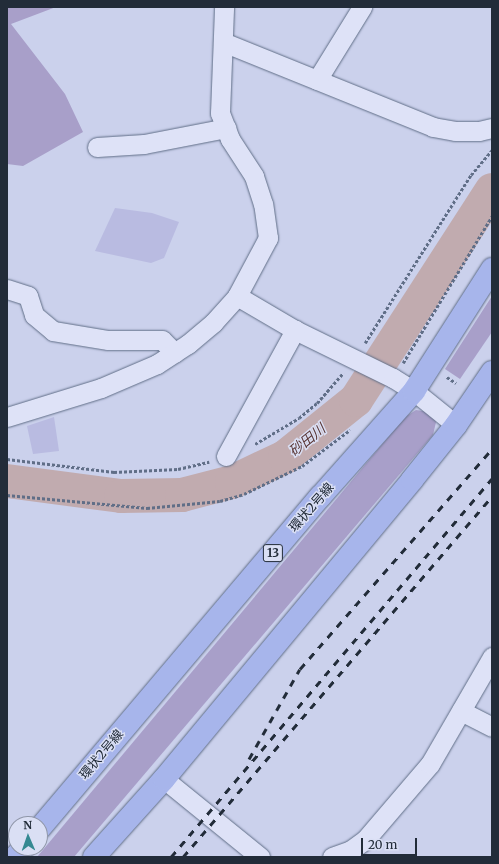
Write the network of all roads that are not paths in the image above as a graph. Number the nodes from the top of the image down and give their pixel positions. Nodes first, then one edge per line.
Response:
1 (224, 7) edge
2 (362, 7) edge
3 (223, 42) junction
4 (317, 80) junction
5 (226, 128) junction
6 (492, 128) edge
7 (97, 147) dead end
8 (492, 269) edge
9 (7, 289) edge
10 (237, 296) junction
11 (295, 330) junction
12 (175, 352) junction
13 (492, 372) edge
14 (414, 391) junction
15 (7, 417) edge
16 (456, 425) junction
17 (226, 456) dead end
18 (492, 657) edge
19 (461, 711) junction
20 (492, 727) edge
21 (164, 779) junction
22 (48, 819) edge
23 (94, 857) edge
24 (260, 857) edge
25 (332, 857) edge

1 - 3 street
2 - 4 street
3 - 4 street
3 - 5 street
4 - 6 street
5 - 7 street
5 - 10 street
8 - 14 main road, 環状2号線 / 13
9 - 12 street
10 - 11 street
10 - 12 street
11 - 14 street
11 - 17 street
12 - 15 street
13 - 16 main road
14 - 16 street
14 - 22 main road, 環状2号線 / 13
16 - 21 main road
18 - 19 street
19 - 20 street
19 - 25 street
21 - 23 main road
21 - 24 street

